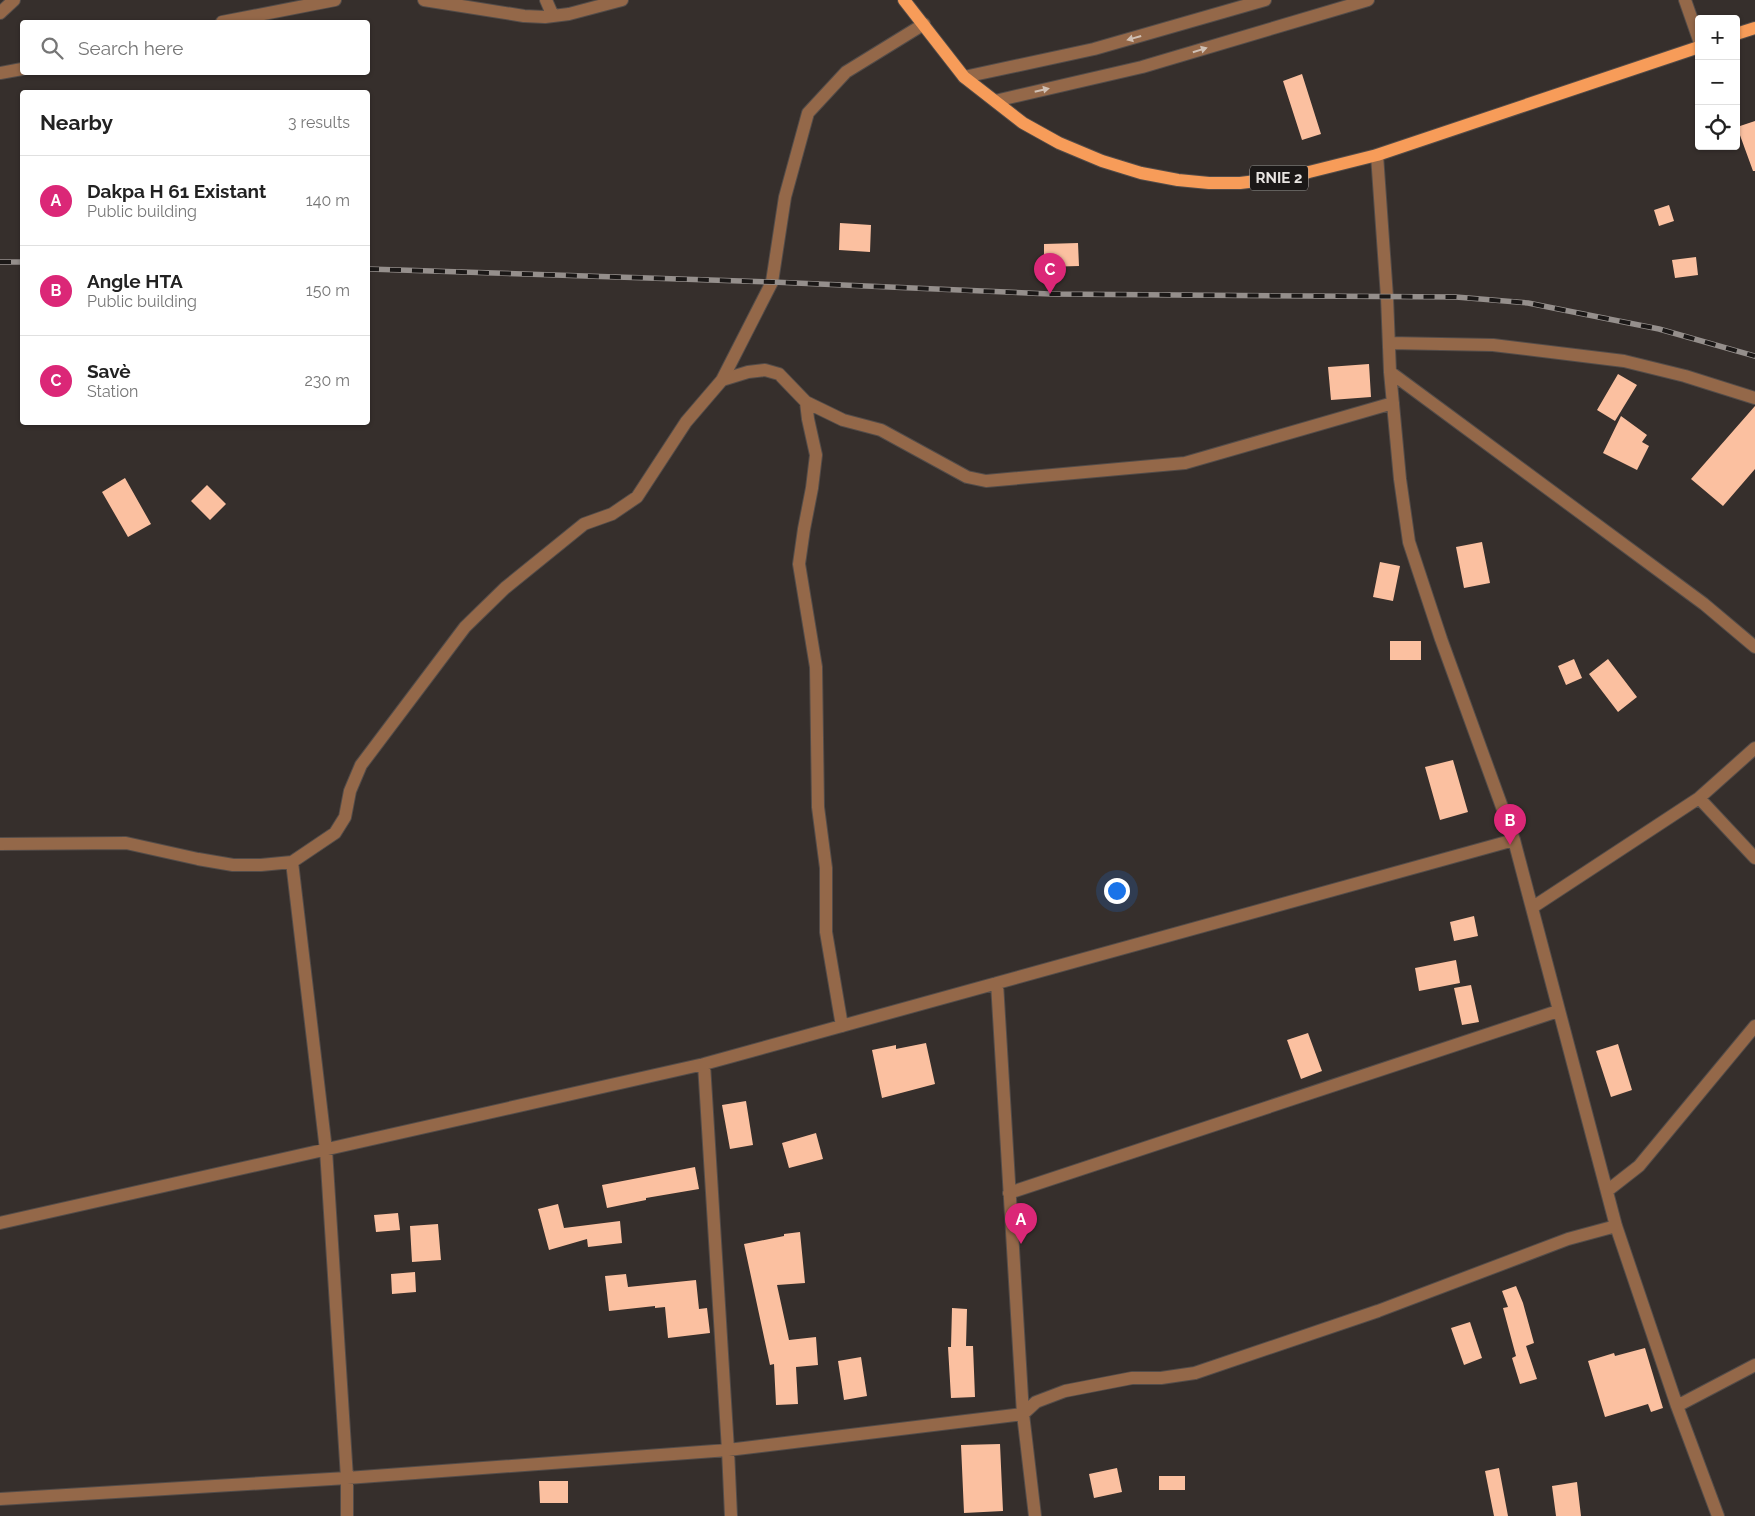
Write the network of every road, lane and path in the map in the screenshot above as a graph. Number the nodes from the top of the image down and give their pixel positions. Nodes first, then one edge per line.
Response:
1 (14, 0) edge
2 (335, 0) edge
3 (424, 0) edge
4 (546, 0) edge
5 (622, 0) edge
6 (904, 0) edge
7 (1265, 0) edge
8 (1368, 0) edge
9 (1685, 0) edge
10 (0, 13) edge
11 (553, 16) junction
12 (232, 20) edge
13 (924, 24) junction
14 (1755, 28) edge
15 (1695, 29) edge
16 (1740, 33) edge
17 (1695, 48) edge
18 (20, 69) edge
19 (0, 72) edge
20 (964, 77) junction
21 (995, 101) junction
22 (1377, 155) junction
23 (1389, 343) junction
24 (1390, 372) junction
25 (722, 380) junction
26 (1755, 398) edge
27 (806, 402) junction
28 (1393, 403) junction
29 (1755, 647) edge
30 (1755, 748) edge
31 (1699, 798) junction
32 (1514, 840) junction
33 (0, 844) edge
34 (1755, 858) edge
35 (292, 862) junction
36 (1533, 907) junction
37 (997, 983) junction
38 (1558, 1011) junction
39 (842, 1026) junction
40 (1755, 1026) edge
41 (704, 1064) junction
42 (326, 1150) junction
43 (1607, 1191) junction
44 (1009, 1193) junction
45 (0, 1223) edge
46 (1616, 1226) junction
47 (1755, 1366) edge
48 (1677, 1406) junction
49 (1023, 1414) junction
50 (728, 1450) junction
51 (347, 1478) junction
52 (0, 1498) edge
53 (347, 1516) edge
54 (730, 1516) edge
55 (1035, 1516) edge
56 (1718, 1516) edge

1 - 10 street
2 - 12 street
3 - 11 street
4 - 11 street
5 - 11 street
6 - 13 main road, RNIE 2
7 -> 20 street
21 -> 8 street
9 - 15 street
13 - 20 main road, RNIE 2
13 - 25 street
14 - 16 main road
17 - 22 main road, RNIE 2
18 - 19 street
20 - 21 main road, RNIE 2
21 - 22 main road, RNIE 2
22 - 23 street
23 - 24 street
23 - 26 street
24 - 28 street
24 - 29 street
25 - 27 street
25 - 35 street
27 - 28 street
27 - 39 street
28 - 32 street
30 - 31 street
31 - 34 street
31 - 36 street
32 - 36 street
32 - 37 street
33 - 35 street
35 - 42 street
36 - 38 street
37 - 39 street
37 - 44 street
38 - 43 street
38 - 44 street
39 - 41 street
40 - 43 street
41 - 42 street
41 - 50 street
42 - 45 street
42 - 51 street
43 - 46 street
44 - 49 street
46 - 48 street
46 - 49 street
47 - 48 street
48 - 56 street
49 - 50 street
49 - 55 street
50 - 51 street
50 - 54 street
51 - 52 street
51 - 53 street

